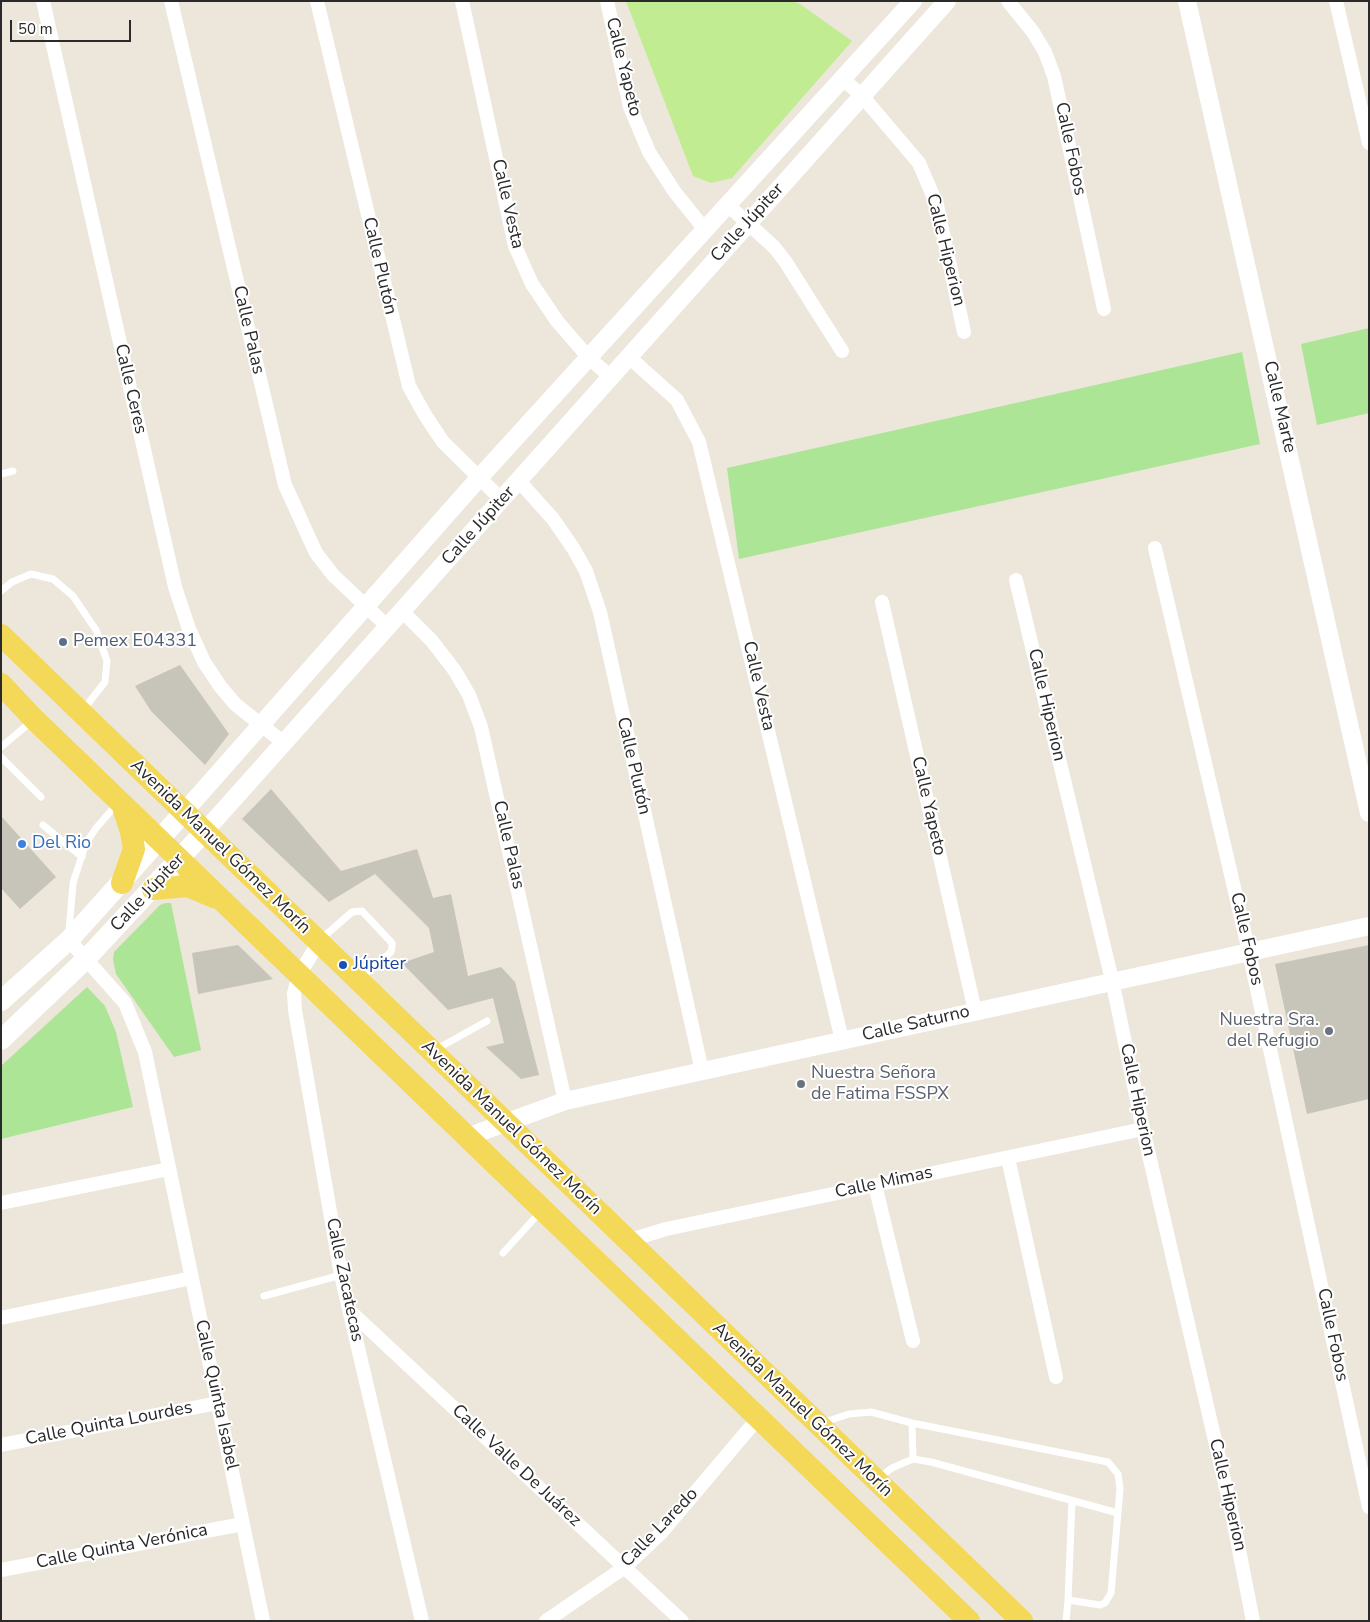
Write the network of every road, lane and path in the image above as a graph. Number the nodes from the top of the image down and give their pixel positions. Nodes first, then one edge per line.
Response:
1 (43, 1) edge
2 (171, 1) edge
3 (318, 1) edge
4 (462, 1) edge
5 (607, 1) edge
6 (914, 1) edge
7 (947, 1) edge
8 (1008, 1) edge
9 (1187, 1) edge
10 (1336, 1) edge
11 (843, 79) junction
12 (863, 97) junction
13 (1369, 143) edge
14 (729, 206) junction
15 (747, 223) junction
16 (706, 231) junction
17 (1104, 309) dead end
18 (964, 332) dead end
19 (842, 351) dead end
20 (629, 356) junction
21 (589, 358) junction
22 (611, 377) junction
23 (13, 471) dead end
24 (1, 474) edge
25 (479, 478) junction
26 (519, 481) junction
27 (502, 500) junction
28 (1155, 548) dead end
29 (1016, 580) dead end
30 (1, 591) edge
31 (882, 602) dead end
32 (366, 606) junction
33 (402, 611) junction
34 (388, 627) junction
35 (1, 636) edge
36 (1, 684) edge
37 (81, 712) junction
38 (34, 719) junction
39 (260, 726) junction
40 (284, 743) junction
41 (1, 747) edge
42 (1, 757) edge
43 (41, 797) dead end
44 (120, 801) junction
45 (184, 812) junction
46 (1369, 813) edge
47 (43, 825) dead end
48 (205, 831) junction
49 (160, 840) junction
50 (82, 857) junction
51 (180, 859) junction
52 (122, 883) junction
53 (152, 889) junction
54 (222, 900) junction
55 (1369, 926) edge
56 (69, 940) junction
57 (319, 942) junction
58 (1249, 952) junction
59 (85, 960) junction
60 (299, 975) junction
61 (359, 980) junction
62 (1112, 980) junction
63 (1, 1001) edge
64 (975, 1011) junction
65 (487, 1021) dead end
66 (1, 1040) edge
67 (842, 1040) junction
68 (432, 1051) junction
69 (702, 1071) junction
70 (564, 1102) junction
71 (504, 1122) junction
72 (1143, 1129) junction
73 (468, 1137) junction
74 (1008, 1158) junction
75 (169, 1169) junction
76 (875, 1185) junction
77 (1, 1204) edge
78 (542, 1209) junction
79 (627, 1241) junction
80 (503, 1253) dead end
81 (341, 1275) junction
82 (192, 1278) junction
83 (264, 1296) dead end
84 (350, 1311) junction
85 (1, 1318) edge
86 (913, 1341) dead end
87 (1056, 1377) dead end
88 (218, 1403) junction
89 (759, 1417) junction
90 (912, 1423) junction
91 (817, 1424) junction
92 (1, 1445) edge
93 (913, 1459) junction
94 (876, 1481) junction
95 (1072, 1501) junction
96 (1369, 1506) edge
97 (1118, 1513) junction
98 (243, 1524) junction
99 (625, 1567) junction
100 (1, 1570) edge
101 (1068, 1600) junction
102 (263, 1621) edge
103 (422, 1621) edge
104 (546, 1621) edge
105 (682, 1621) edge
106 (969, 1621) edge
107 (1022, 1621) edge
108 (1066, 1621) edge
109 (1253, 1621) edge

1 - 39 street, Calle Ceres
2 - 32 street, Calle Palas
3 - 25 street, Calle Plutón
4 - 21 street, Calle Vesta
5 - 16 street, Calle Yapeto
6 - 11 street, Calle Júpiter
7 - 12 street, Calle Júpiter
8 - 17 street, Calle Fobos
9 - 46 street, Calle Marte
10 - 13 street
11 - 12 street, Calle Hiperion
11 - 14 street, Calle Júpiter
12 - 15 street, Calle Júpiter
12 - 18 street, Calle Hiperion
14 - 15 street
14 - 16 street, Calle Júpiter
15 - 19 street
15 - 20 street, Calle Júpiter
16 - 21 street, Calle Júpiter
20 - 22 street, Calle Júpiter
20 - 67 street, Calle Vesta
21 - 22 street, Calle Vesta
21 - 25 street, Calle Júpiter
22 - 26 street, Calle Júpiter
23 - 24 lane
25 - 27 street, Calle Plutón
25 - 32 street, Calle Júpiter
26 - 27 street, Calle Júpiter
26 - 69 street, Calle Plutón
27 - 33 street, Calle Júpiter
28 - 58 street, Calle Fobos
29 - 62 street, Calle Hiperion
30 - 37 lane
31 - 64 street, Calle Yapeto
32 - 34 street, Calle Palas
32 - 39 street, Calle Júpiter
33 - 34 street, Calle Júpiter
33 - 70 street, Calle Palas
34 - 40 street, Calle Júpiter
35 - 37 main road, Avenida Manuel Gómez Morín
36 - 38 main road, Avenida Manuel Gómez Morín
37 - 45 main road, Avenida Manuel Gómez Morín
38 - 41 lane
38 - 44 main road, Avenida Manuel Gómez Morín
39 - 40 street, Calle Ceres
39 - 45 street, Calle Júpiter
40 - 48 street, Calle Júpiter
42 - 43 lane
44 - 49 main road, Avenida Manuel Gómez Morín
44 - 50 lane
44 - 52 main road
45 - 48 main road, Avenida Manuel Gómez Morín
45 - 49 main road, Calle Júpiter
47 - 50 lane
48 - 51 main road, Calle Júpiter
48 - 57 main road, Avenida Manuel Gómez Morín
49 - 51 main road, Avenida Manuel Gómez Morín
49 - 52 main road, Calle Júpiter
50 - 56 lane
51 - 53 main road, Calle Júpiter
51 - 54 main road, Avenida Manuel Gómez Morín
52 - 56 main road, Calle Júpiter
53 - 54 main road
53 - 59 main road, Calle Júpiter
54 - 60 main road, Avenida Manuel Gómez Morín
55 - 58 street, Calle Saturno
56 - 59 street, Calle Quinta Isabel
56 - 63 main road, Calle Júpiter
57 - 60 street, Calle Zacatecas
57 - 61 main road, Avenida Manuel Gómez Morín
57 - 61 lane
58 - 62 street, Calle Saturno
58 - 96 street, Calle Fobos
59 - 66 main road, Calle Júpiter
59 - 75 street, Calle Quinta Isabel
60 - 73 main road, Avenida Manuel Gómez Morín
60 - 81 street, Calle Zacatecas
61 - 68 main road, Avenida Manuel Gómez Morín
62 - 64 street, Calle Saturno
62 - 72 street, Calle Hiperion
64 - 67 street, Calle Saturno
65 - 68 lane
67 - 69 street, Calle Saturno
68 - 71 main road, Avenida Manuel Gómez Morín
69 - 70 street, Calle Saturno
70 - 71 street, Calle Saturno
71 - 73 street, Calle Saturno
71 - 79 main road, Avenida Manuel Gómez Morín
72 - 74 street, Calle Mimas
72 - 109 street, Calle Hiperion
73 - 78 main road, Avenida Manuel Gómez Morín
74 - 76 street, Calle Mimas
74 - 87 street
75 - 77 street
75 - 82 street, Calle Quinta Isabel
76 - 79 street, Calle Mimas
76 - 86 street
78 - 80 lane
78 - 89 main road, Avenida Manuel Gómez Morín
79 - 91 main road, Avenida Manuel Gómez Morín
81 - 83 lane
81 - 84 street, Calle Zacatecas
82 - 85 street
82 - 88 street, Calle Quinta Isabel
84 - 99 street, Calle Valle De Juárez
84 - 103 street, Calle Zacatecas
88 - 92 street, Calle Quinta Lourdes
88 - 98 street, Calle Quinta Isabel
89 - 99 street, Calle Laredo
89 - 106 main road, Avenida Manuel Gómez Morín
90 - 91 lane
90 - 93 lane
90 - 97 lane
91 - 94 main road, Avenida Manuel Gómez Morín
93 - 94 lane
93 - 95 lane
94 - 107 main road, Avenida Manuel Gómez Morín
95 - 97 lane
95 - 101 lane
97 - 101 lane
98 - 100 street, Calle Quinta Verónica
98 - 102 street, Calle Quinta Isabel
99 - 104 street, Calle Laredo
99 - 105 street, Calle Valle De Juárez
101 - 108 lane

